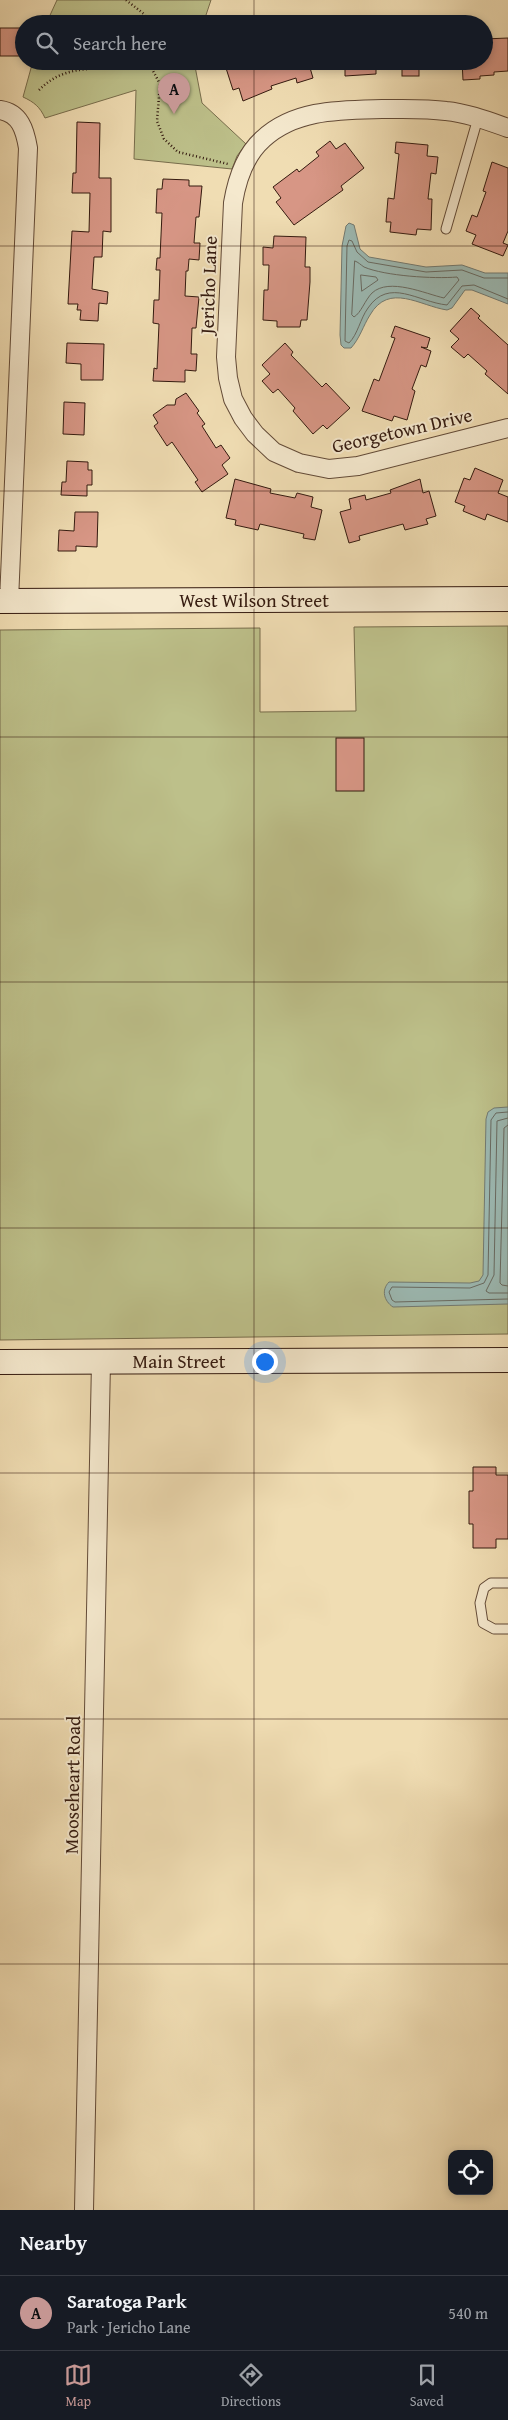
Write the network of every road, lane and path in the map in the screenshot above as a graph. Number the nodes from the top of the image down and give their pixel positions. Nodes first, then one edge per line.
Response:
1 (126, 0) edge
2 (145, 15) edge
3 (100, 70) edge
4 (153, 70) edge
5 (39, 90) dead end
6 (0, 110) edge
7 (478, 118) junction
8 (508, 128) edge
9 (229, 165) dead end
10 (446, 229) dead end
11 (508, 428) edge
12 (255, 434) joint
13 (7, 466) edge
14 (508, 599) edge
15 (4, 601) edge
16 (508, 1360) edge
17 (0, 1362) edge
18 (100, 1362) junction
19 (508, 1584) edge
20 (508, 1629) edge
21 (84, 2210) edge

1 - 2 path
3 - 5 path
4 - 9 path
6 - 13 street
7 - 8 street, Jericho Lane
7 - 10 lane
7 - 12 street, Jericho Lane
11 - 12 street, Georgetown Drive
13 - 15 street
14 - 15 main road, West Wilson Street
16 - 18 main road, Main Street
17 - 18 main road, Main Street
18 - 21 street, Mooseheart Road
19 - 20 lane

